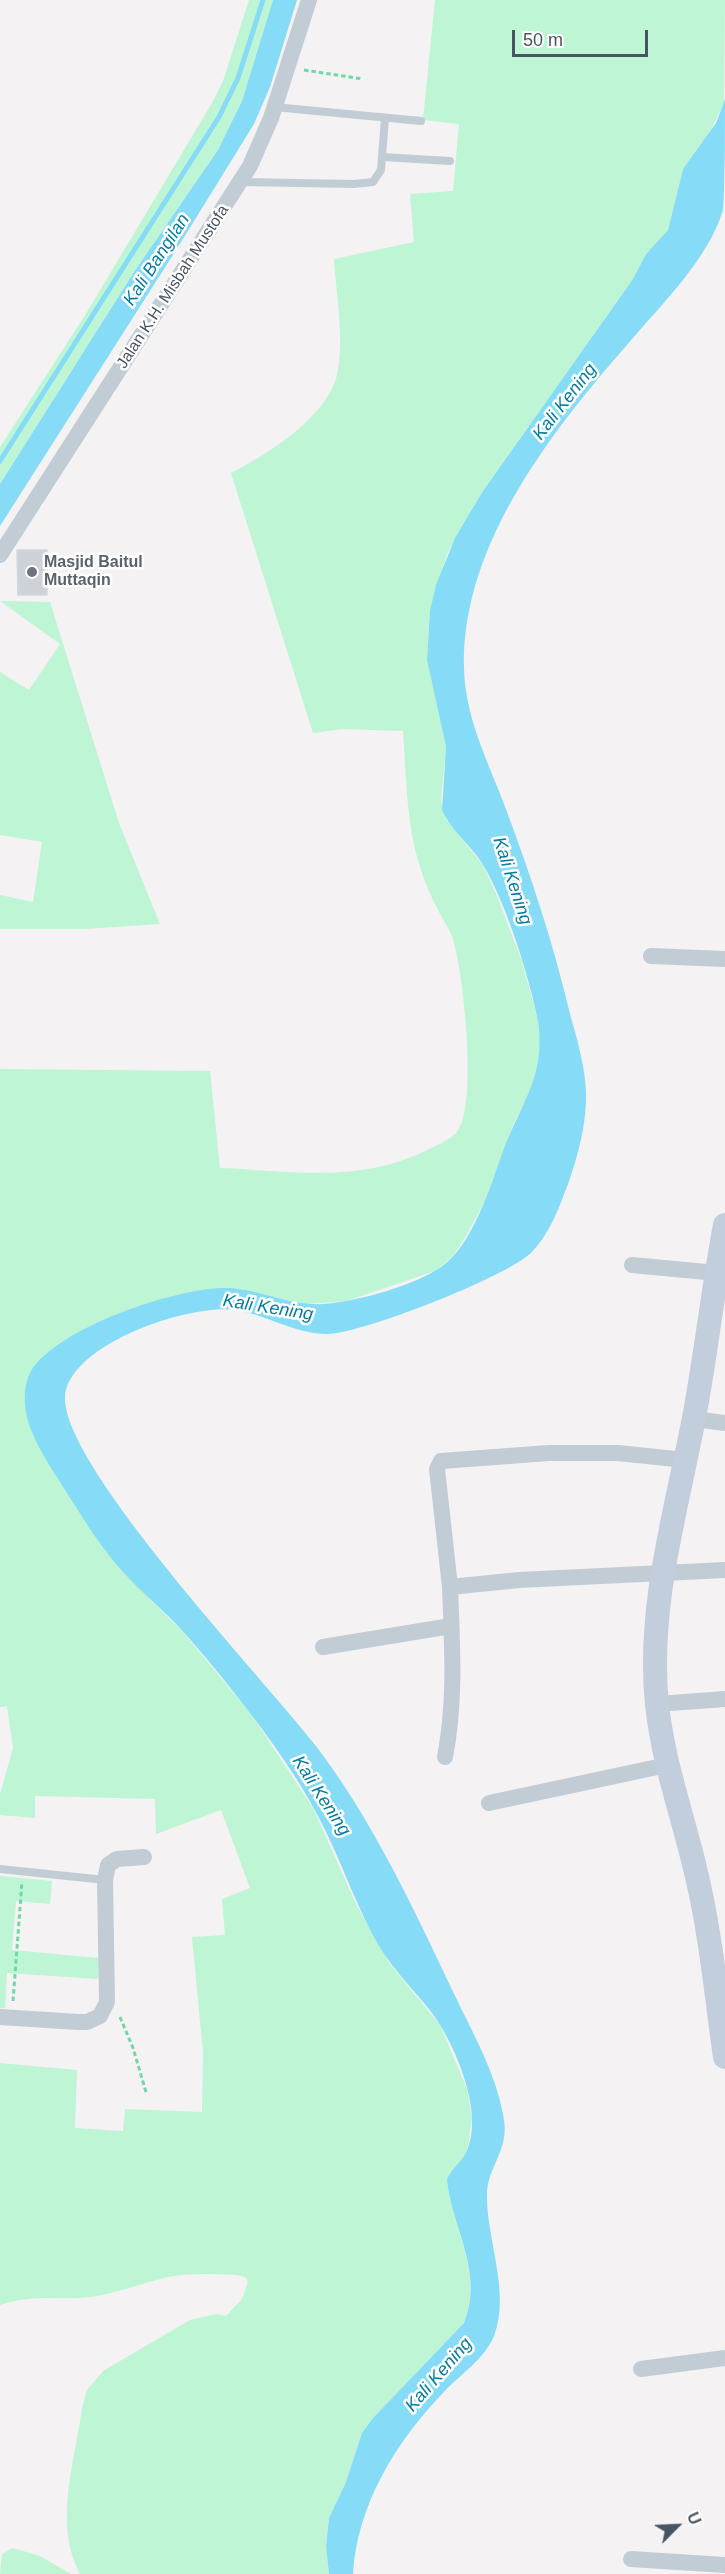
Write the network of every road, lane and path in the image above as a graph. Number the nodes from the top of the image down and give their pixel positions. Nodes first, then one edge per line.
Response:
1 (309, 0) edge
2 (287, 68) junction
3 (363, 79) dead end
4 (274, 107) junction
5 (385, 118) junction
6 (421, 121) dead end
7 (382, 157) junction
8 (450, 161) dead end
9 (241, 182) junction
10 (0, 555) edge
11 (651, 956) dead end
12 (725, 959) edge
13 (725, 1225) edge
14 (720, 1262) edge
15 (632, 1265) dead end
16 (694, 1419) junction
17 (725, 1423) edge
18 (685, 1461) junction
19 (725, 1570) edge
20 (663, 1573) junction
21 (450, 1587) junction
22 (451, 1626) junction
23 (323, 1647) dead end
24 (725, 1699) edge
25 (657, 1704) junction
26 (445, 1757) dead end
27 (667, 1766) junction
28 (489, 1803) dead end
29 (144, 1857) dead end
30 (0, 1869) edge
31 (23, 1871) junction
32 (105, 1880) junction
33 (718, 1960) edge
34 (106, 2002) junction
35 (6, 2017) edge
36 (725, 2057) edge
37 (146, 2092) dead end
38 (725, 2358) edge
39 (640, 2369) dead end
40 (630, 2559) dead end
41 (725, 2565) edge

1 - 2 street, Jalan K.H. Misbah Mustofa
2 - 3 path
2 - 4 street, Jalan K.H. Misbah Mustofa
4 - 5 lane
4 - 9 street, Jalan K.H. Misbah Mustofa
5 - 6 lane
5 - 7 lane
7 - 8 lane
7 - 9 lane
9 - 10 street, Jalan K.H. Misbah Mustofa
11 - 12 street
13 - 14 main road
14 - 15 street
14 - 16 main road
16 - 17 street
16 - 18 main road
18 - 20 main road
18 - 21 street
19 - 20 street
20 - 21 street
20 - 25 main road
21 - 22 street
22 - 23 street
22 - 26 street
24 - 25 street
25 - 27 main road
27 - 28 street
27 - 33 main road
29 - 32 street
30 - 31 lane
31 - 32 lane
31 - 35 path
32 - 34 street
33 - 36 main road
34 - 35 street
34 - 37 path
38 - 39 street
40 - 41 street

